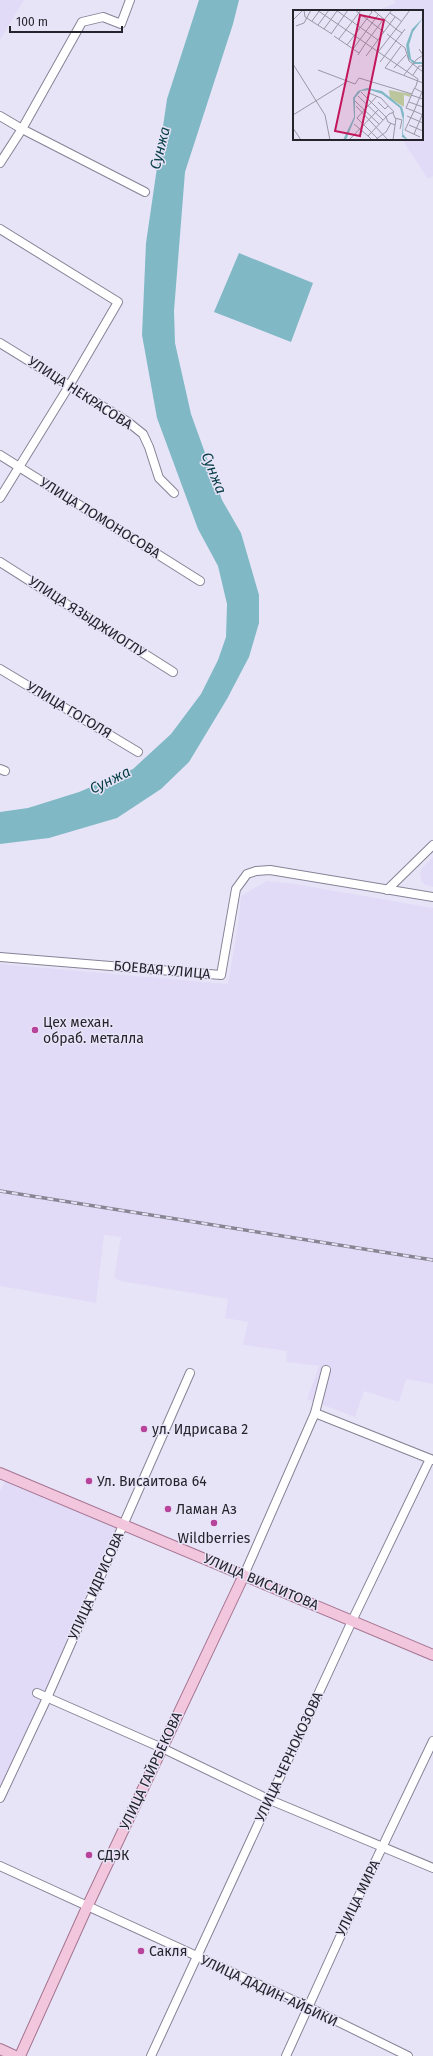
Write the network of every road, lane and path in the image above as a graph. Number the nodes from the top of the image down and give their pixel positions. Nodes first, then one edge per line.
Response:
1 (130, 0) edge
2 (0, 116) edge
3 (22, 129) junction
4 (0, 163) edge
5 (145, 192) dead end
6 (0, 228) edge
7 (0, 343) edge
8 (70, 386) junction
9 (0, 455) edge
10 (20, 467) junction
11 (174, 493) dead end
12 (0, 498) edge
13 (0, 562) edge
14 (200, 581) dead end
15 (0, 668) edge
16 (173, 672) dead end
17 (138, 752) dead end
18 (433, 845) edge
19 (387, 890) junction
20 (433, 897) edge
21 (0, 957) edge
22 (326, 1370) dead end
23 (190, 1373) dead end
24 (315, 1413) junction
25 (431, 1460) edge
26 (0, 1473) edge
27 (123, 1524) junction
28 (244, 1575) junction
29 (352, 1621) junction
30 (433, 1655) edge
31 (37, 1694) dead end
32 (47, 1698) junction
33 (433, 1741) edge
34 (162, 1748) junction
35 (0, 1798) edge
36 (270, 1800) junction
37 (384, 1846) junction
38 (0, 1866) edge
39 (433, 1868) edge
40 (88, 1905) junction
41 (196, 1957) junction
42 (308, 2007) junction
43 (20, 2056) edge
44 (151, 2056) edge
45 (286, 2056) edge
46 (408, 2056) edge

1 - 3 street
2 - 3 street
3 - 4 street
3 - 5 street
6 - 8 street
7 - 8 street, УЛИЦА НЕКРАСОВА
8 - 10 street
8 - 11 street, УЛИЦА НЕКРАСОВА
9 - 10 street, УЛИЦА ЛОМОНОСОВА
10 - 12 street
10 - 14 street, УЛИЦА ЛОМОНОСОВА
13 - 16 street, УЛИЦА ЯЗЫДЖИОГЛУ
15 - 17 street, УЛИЦА ГОГОЛЯ
18 - 19 street
19 - 20 street, БОЕВАЯ УЛИЦА
19 - 21 street, БОЕВАЯ УЛИЦА
22 - 24 street
23 - 27 street, УЛИЦА ИДРИСОВА
24 - 25 street
24 - 28 street
25 - 29 street, УЛИЦА ЧЕРНОКОЗОВА
26 - 27 main road, УЛИЦА ВИСАИТОВА
27 - 28 main road, УЛИЦА ВИСАИТОВА
27 - 32 street, УЛИЦА ИДРИСОВА
28 - 29 main road, УЛИЦА ВИСАИТОВА
28 - 34 main road, УЛИЦА ГАЙРБЕКОВА
29 - 30 main road, УЛИЦА ВИСАИТОВА
29 - 36 street, УЛИЦА ЧЕРНОКОЗОВА
31 - 32 street
32 - 34 street
32 - 35 street, УЛИЦА ИДРИСОВА
33 - 37 street, УЛИЦА МИРА
34 - 36 street
34 - 40 main road, УЛИЦА ГАЙРБЕКОВА
36 - 37 street
36 - 41 street, УЛИЦА ЧЕРНОКОЗОВА
37 - 39 street
37 - 42 street, УЛИЦА МИРА
38 - 40 street, УЛИЦА ДАДИН-АЙБИКИ
40 - 41 street, УЛИЦА ДАДИН-АЙБИКИ
40 - 43 main road, УЛИЦА ГАЙРБЕКОВА
41 - 42 street, УЛИЦА ДАДИН-АЙБИКИ
41 - 44 street, УЛИЦА ЧЕРНОКОЗОВА
42 - 45 street, УЛИЦА МИРА
42 - 46 street, УЛИЦА ДАДИН-АЙБИКИ

